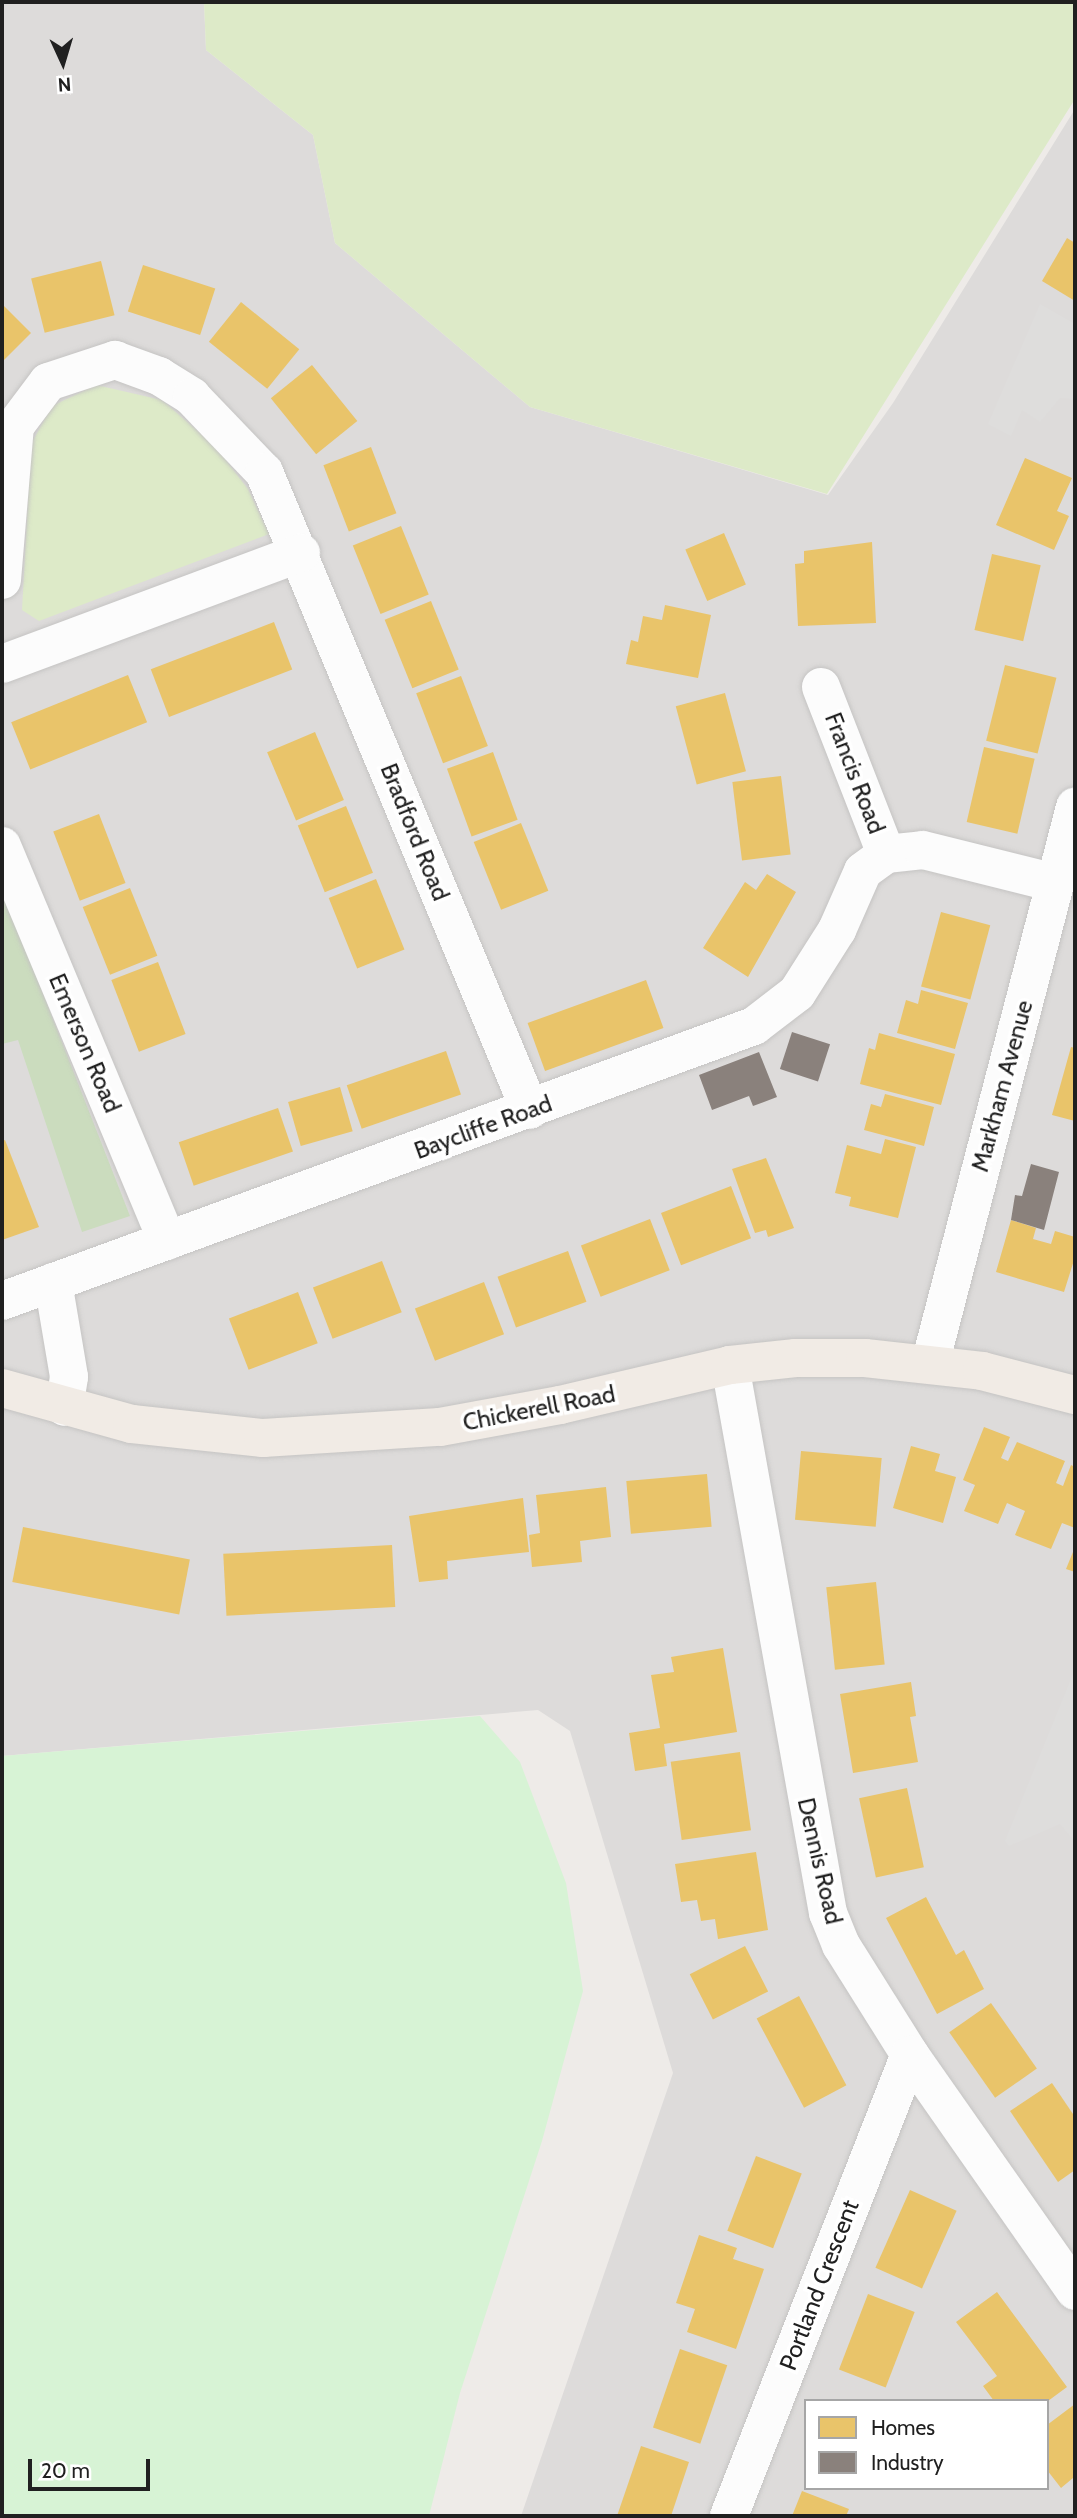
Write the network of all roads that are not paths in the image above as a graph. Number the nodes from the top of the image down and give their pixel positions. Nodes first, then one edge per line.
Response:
1 (301, 553) junction
2 (2, 580) edge
3 (2, 664) edge
4 (821, 687) dead end
5 (1075, 807) edge
6 (2, 846) edge
7 (886, 854) junction
8 (1055, 883) junction
9 (530, 1110) junction
10 (167, 1241) junction
11 (53, 1282) junction
12 (2, 1301) edge
13 (930, 1364) junction
14 (730, 1365) junction
15 (2, 1388) edge
16 (1075, 1395) edge
17 (64, 1407) junction
18 (910, 2055) junction
19 (1075, 2291) edge
20 (729, 2516) edge

1 - 2 street, Bradford Road
1 - 3 street
1 - 9 street, Bradford Road
4 - 7 street, Francis Road
5 - 8 street, Markham Avenue
6 - 10 street, Emerson Road
7 - 8 street, Francis Road
7 - 9 street, Baycliffe Road
8 - 13 street, Markham Avenue
9 - 10 street, Baycliffe Road
10 - 11 street, Baycliffe Road
11 - 12 street, Baycliffe Road
11 - 17 street
13 - 14 main road, Chickerell Road
13 - 16 main road, Chickerell Road
14 - 17 main road, Chickerell Road
14 - 18 street, Dennis Road
15 - 17 main road, Chickerell Road
18 - 19 street, Dennis Road
18 - 20 street, Portland Crescent

